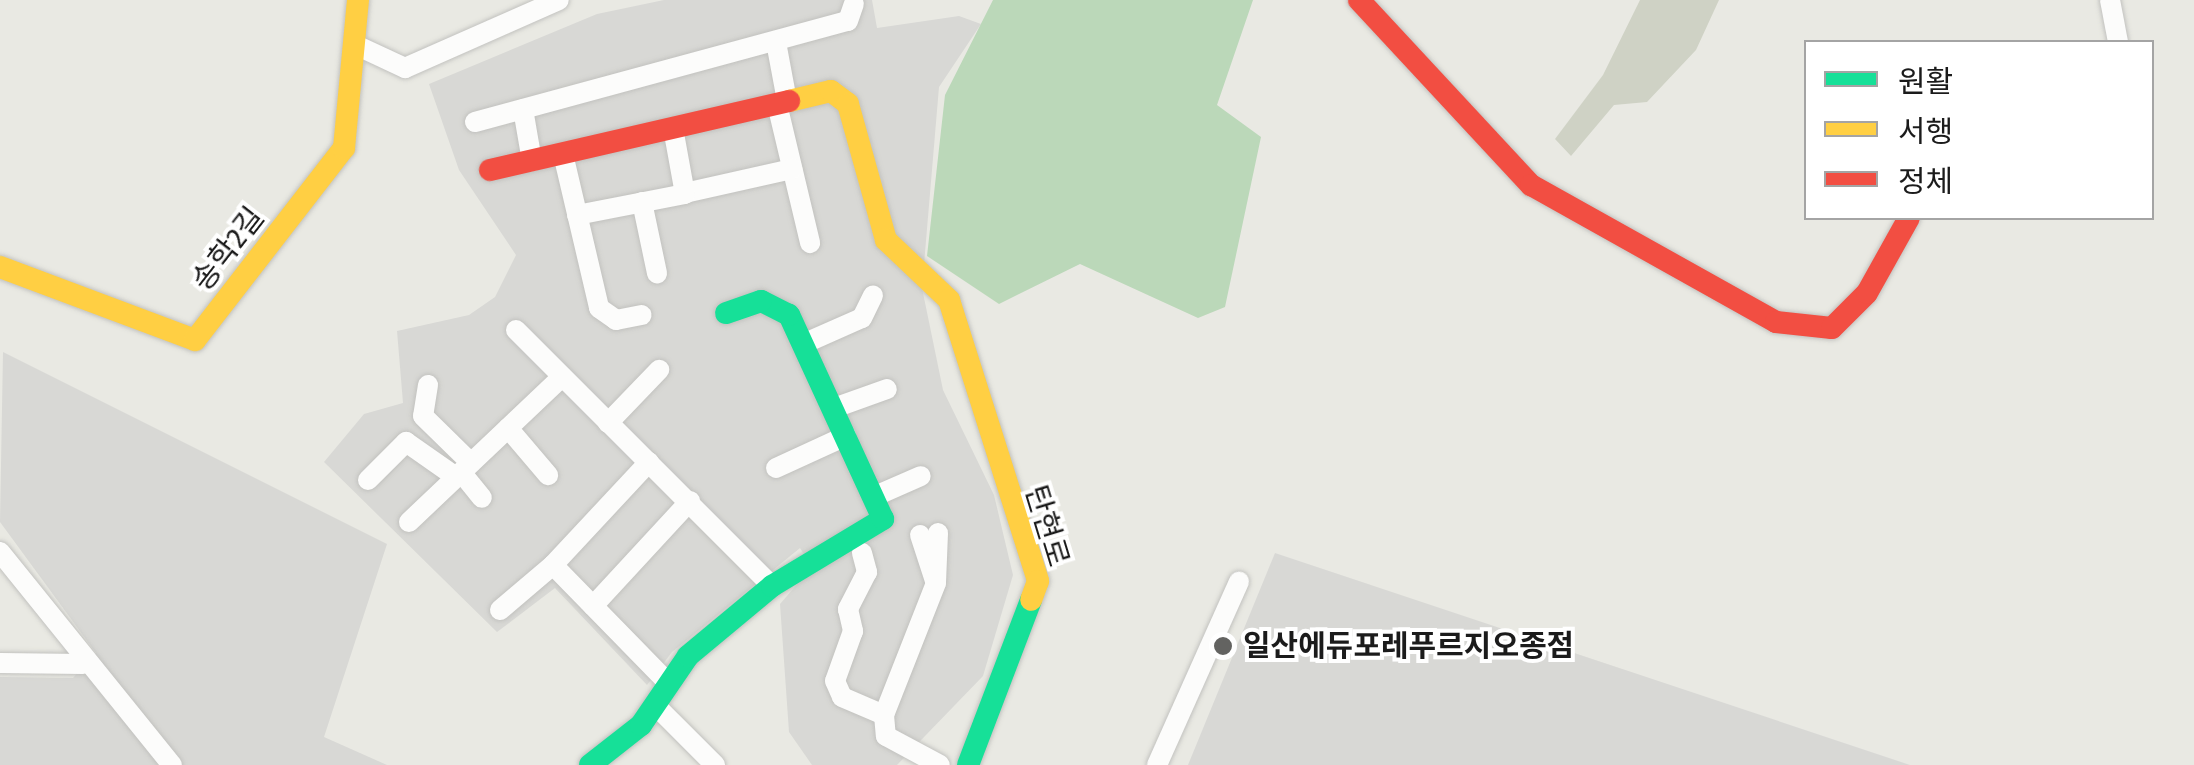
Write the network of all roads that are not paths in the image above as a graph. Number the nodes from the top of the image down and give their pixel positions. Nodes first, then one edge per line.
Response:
1 (358, 0) edge
2 (559, 0) edge
3 (1359, 0) edge
4 (2110, 0) edge
5 (854, 4) dead end
6 (2118, 40) edge
7 (776, 42) junction
8 (360, 47) junction
9 (782, 102) junction
10 (523, 109) junction
11 (475, 122) dead end
12 (673, 128) junction
13 (563, 154) junction
14 (532, 161) junction
15 (792, 169) junction
16 (490, 170) dead end
17 (680, 194) junction
18 (642, 202) junction
19 (577, 216) junction
20 (1908, 220) edge
21 (810, 243) dead end
22 (0, 267) edge
23 (657, 273) dead end
24 (873, 295) dead end
25 (726, 314) dead end
26 (642, 315) dead end
27 (516, 330) dead end
28 (803, 344) junction
29 (660, 370) dead end
30 (562, 377) junction
31 (428, 386) dead end
32 (887, 389) dead end
33 (834, 408) junction
34 (608, 422) junction
35 (508, 428) junction
36 (846, 436) junction
37 (650, 462) junction
38 (776, 468) dead end
39 (463, 471) junction
40 (548, 476) dead end
41 (921, 476) dead end
42 (368, 480) dead end
43 (873, 497) junction
44 (482, 498) dead end
45 (690, 501) junction
46 (409, 522) dead end
47 (929, 534) dead end
48 (0, 552) edge
49 (862, 553) dead end
50 (553, 565) junction
51 (1239, 582) dead end
52 (772, 586) junction
53 (594, 606) junction
54 (500, 610) dead end
55 (0, 663) edge
56 (83, 664) junction
57 (670, 684) junction
58 (655, 704) junction
59 (884, 715) junction
60 (172, 765) edge
61 (590, 765) edge
62 (715, 765) edge
63 (940, 765) edge
64 (968, 765) edge
65 (1156, 765) edge

1 - 8 street, 송학2길
2 - 8 street
3 - 20 street
4 - 6 street
5 - 7 street
7 - 9 street
7 - 10 street
8 - 22 street, 송학2길
9 - 12 street
9 - 15 street
9 - 64 street, 탄현로
10 - 11 street
10 - 14 street
12 - 13 street
12 - 17 street
13 - 14 street
13 - 19 street
14 - 16 street
15 - 17 street
15 - 21 street
17 - 18 street
18 - 19 street
18 - 23 street
19 - 26 street
24 - 28 street
25 - 28 street
27 - 30 street
28 - 33 street
29 - 34 street
30 - 34 street
30 - 35 street
31 - 39 street
32 - 33 street
33 - 36 street
34 - 37 street
35 - 39 street
35 - 40 street
36 - 38 street
36 - 43 street
37 - 45 street
37 - 50 street
39 - 42 street
39 - 44 street
39 - 46 street
41 - 43 street
43 - 52 street
45 - 52 street
45 - 53 street
47 - 59 street
48 - 56 street
49 - 59 street
50 - 53 street
50 - 54 street
51 - 65 street
52 - 57 street
53 - 57 street
55 - 56 street
56 - 60 street
57 - 58 street
58 - 61 street
58 - 62 street
59 - 63 street

